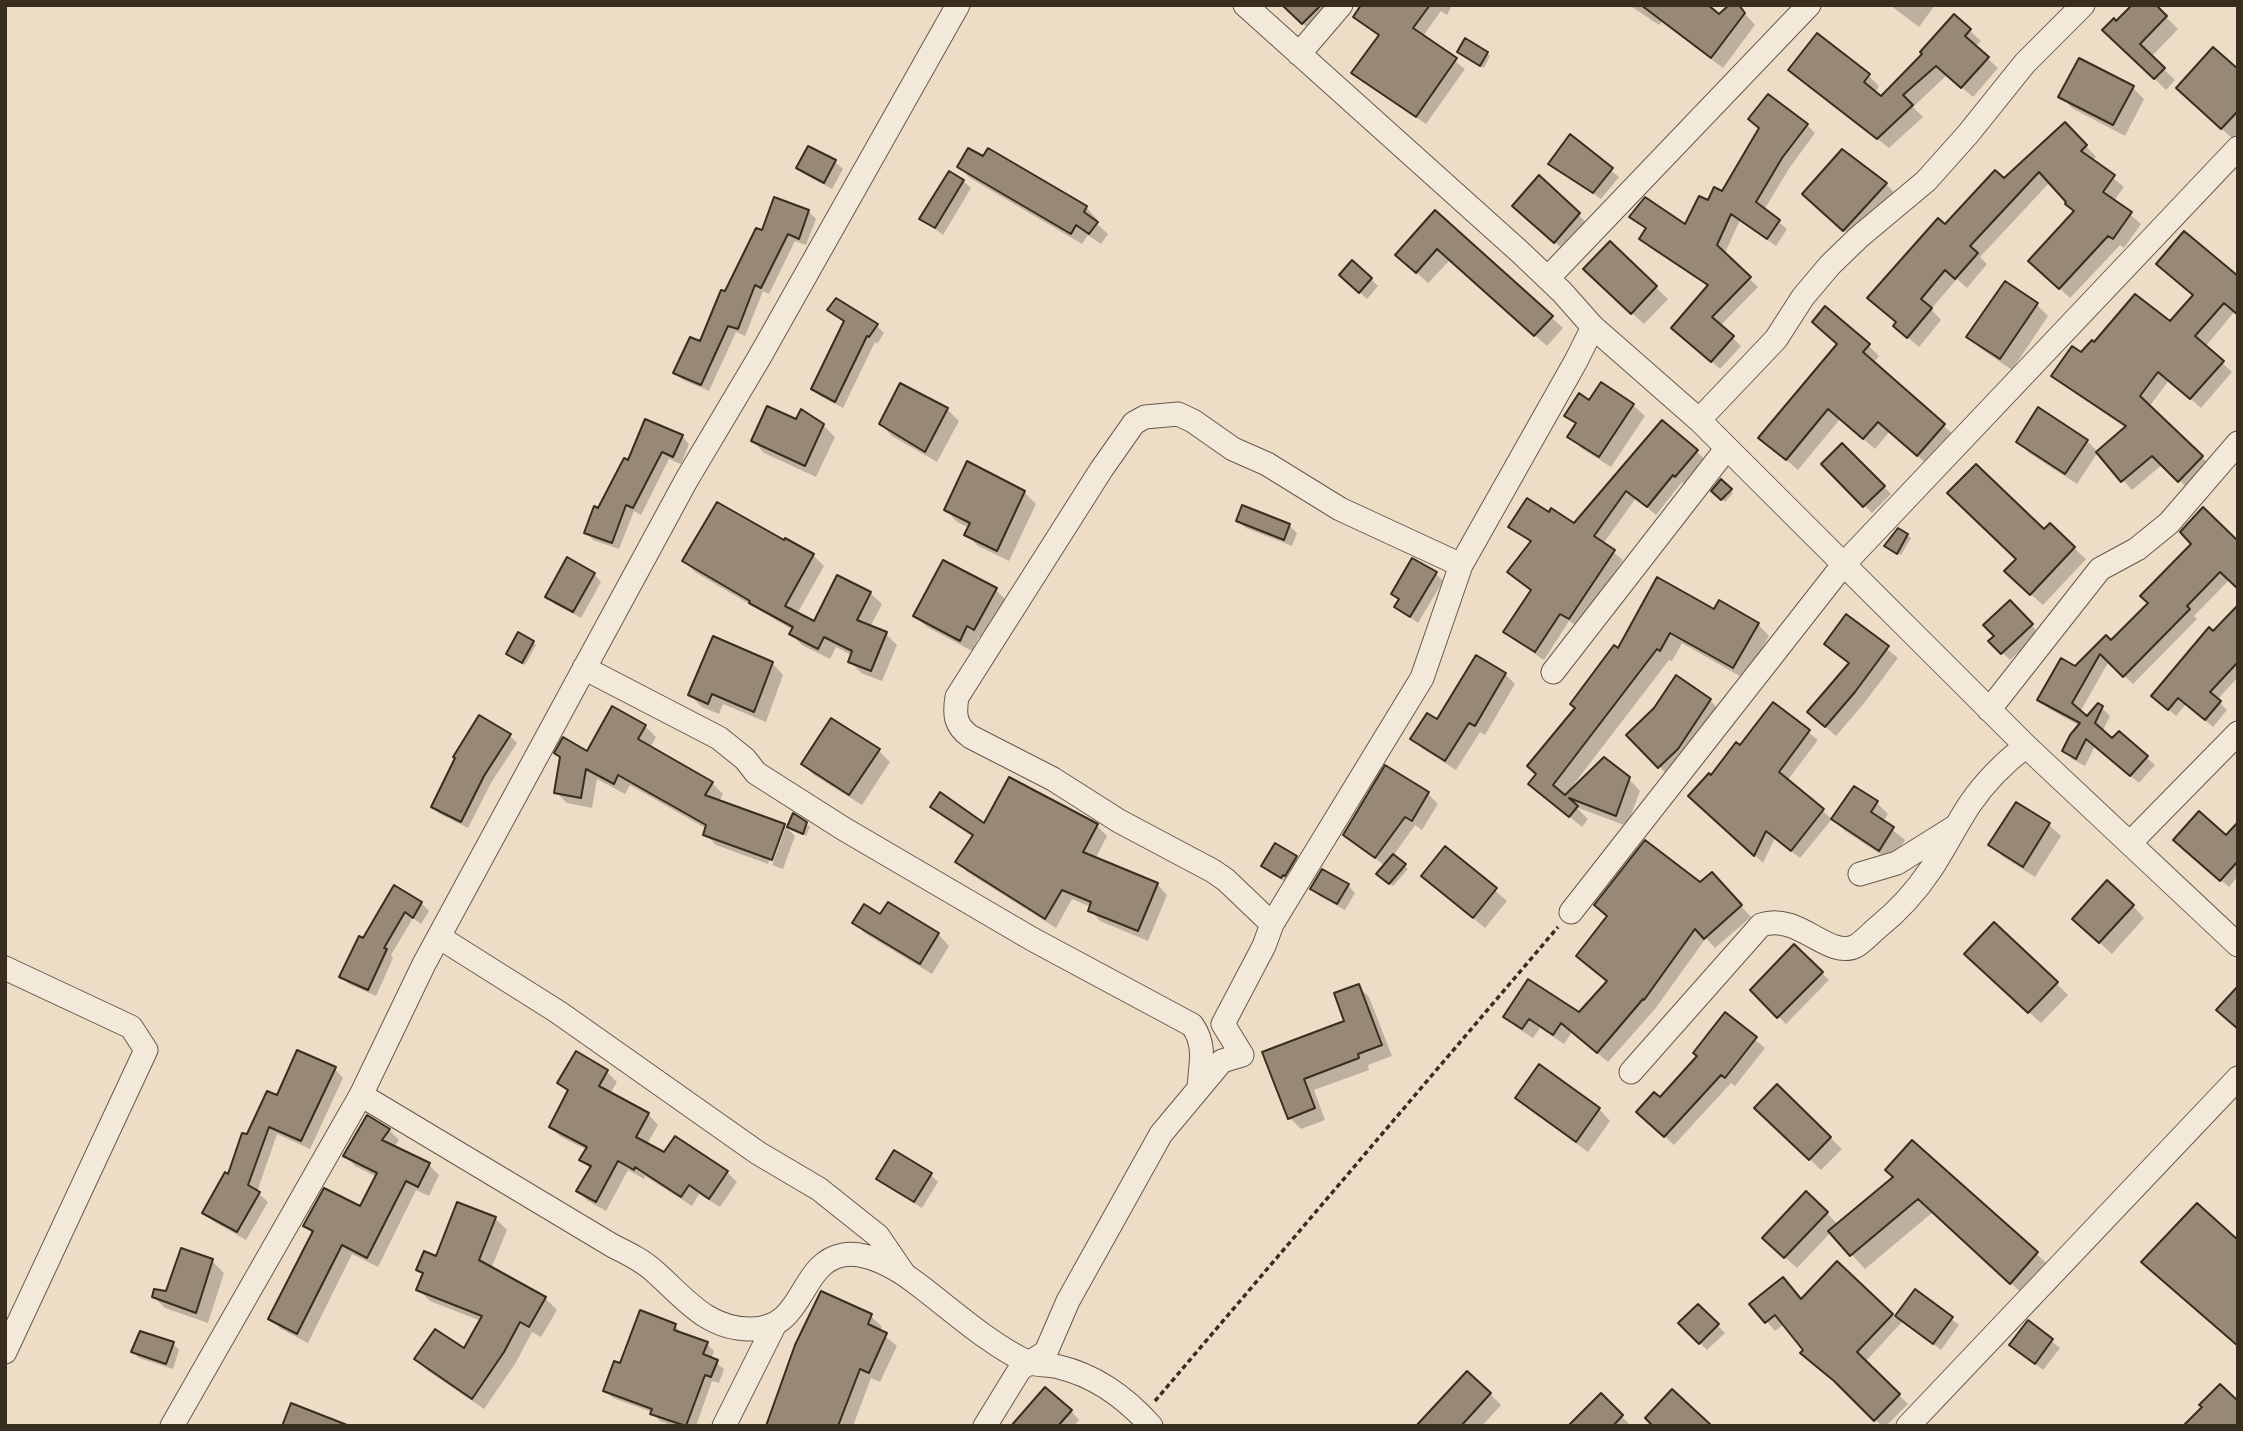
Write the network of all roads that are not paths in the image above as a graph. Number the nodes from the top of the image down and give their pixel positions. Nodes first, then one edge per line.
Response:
1 (958, 5) edge
2 (1245, 5) edge
3 (1341, 5) edge
4 (1809, 5) edge
5 (2083, 5) edge
6 (1299, 54) junction
7 (2238, 148) edge
8 (1548, 278) junction
9 (1594, 327) junction
10 (1699, 420) junction
11 (2238, 443) edge
12 (1727, 448) junction
13 (1461, 565) junction
14 (1843, 565) junction
15 (584, 668) junction
16 (1553, 672) dead end
17 (1989, 710) junction
18 (2238, 733) edge
19 (2026, 746) junction
20 (1956, 826) junction
21 (2130, 843) junction
22 (1860, 874) dead end
23 (1571, 912) road end
24 (1272, 924) junction
25 (439, 937) junction
26 (2238, 945) edge
27 (5, 968) edge
28 (1192, 1024) junction
29 (1223, 1024) junction
30 (1631, 1072) dead end
31 (2238, 1078) edge
32 (1199, 1086) junction
33 (362, 1095) junction
34 (904, 1274) junction
35 (775, 1326) junction
36 (5, 1352) edge
37 (1030, 1363) junction
38 (1147, 1421) edge
39 (172, 1426) edge
40 (724, 1426) edge
41 (985, 1426) edge
42 (1908, 1426) edge

1 - 15 street
2 - 6 street
3 - 6 street
4 - 8 street
5 - 10 street
6 - 8 street
7 - 14 street
8 - 9 street
9 - 10 street
9 - 13 street
10 - 12 street
11 - 17 street
12 - 14 street
12 - 16 street
13 - 24 street
13 - 24 street
14 - 17 street
14 - 23 street
15 - 25 street
15 - 28 street
17 - 19 street
18 - 21 street
19 - 20 street
19 - 21 street
20 - 22 street
20 - 30 street
21 - 26 street
24 - 29 street
25 - 33 street
25 - 34 street
27 - 36 street
28 - 29 street
28 - 32 street
29 - 32 street
31 - 42 street
32 - 37 street
33 - 35 street
33 - 39 street
34 - 35 street
34 - 37 street
35 - 40 street
37 - 38 street
37 - 41 street

